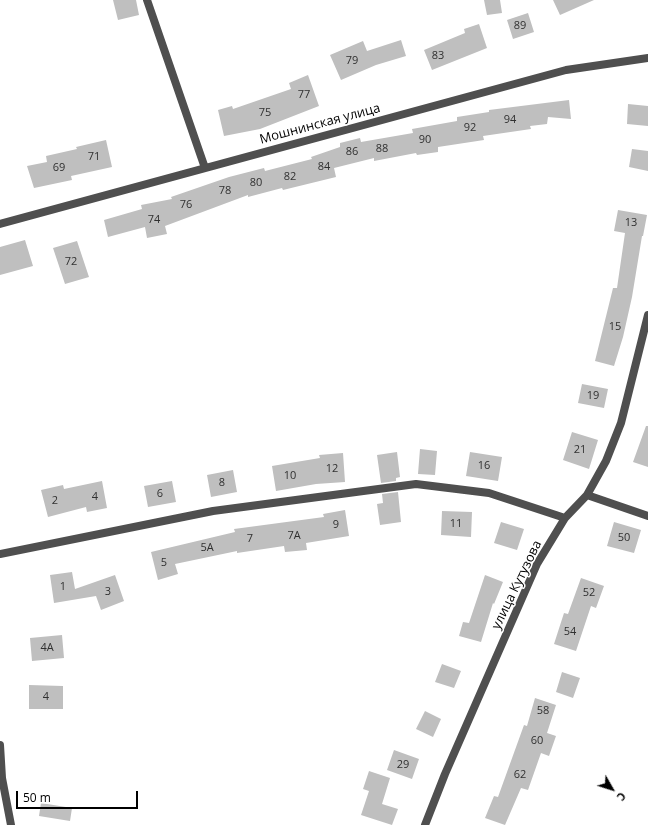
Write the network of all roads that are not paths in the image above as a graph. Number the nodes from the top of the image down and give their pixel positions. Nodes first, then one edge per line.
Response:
1 (147, 0) edge
2 (648, 58) edge
3 (204, 168) junction
4 (0, 224) edge
5 (648, 315) edge
6 (587, 495) junction
7 (648, 516) edge
8 (565, 518) junction
9 (0, 554) edge
10 (0, 745) edge
11 (12, 825) edge
12 (425, 825) edge

1 - 3 street
2 - 3 street, Мошнинская улица
3 - 4 street, Мошнинская улица
5 - 6 street, улица Кутузова
6 - 7 street
6 - 8 street, улица Кутузова
8 - 9 street
8 - 12 street, улица Кутузова
10 - 11 street

